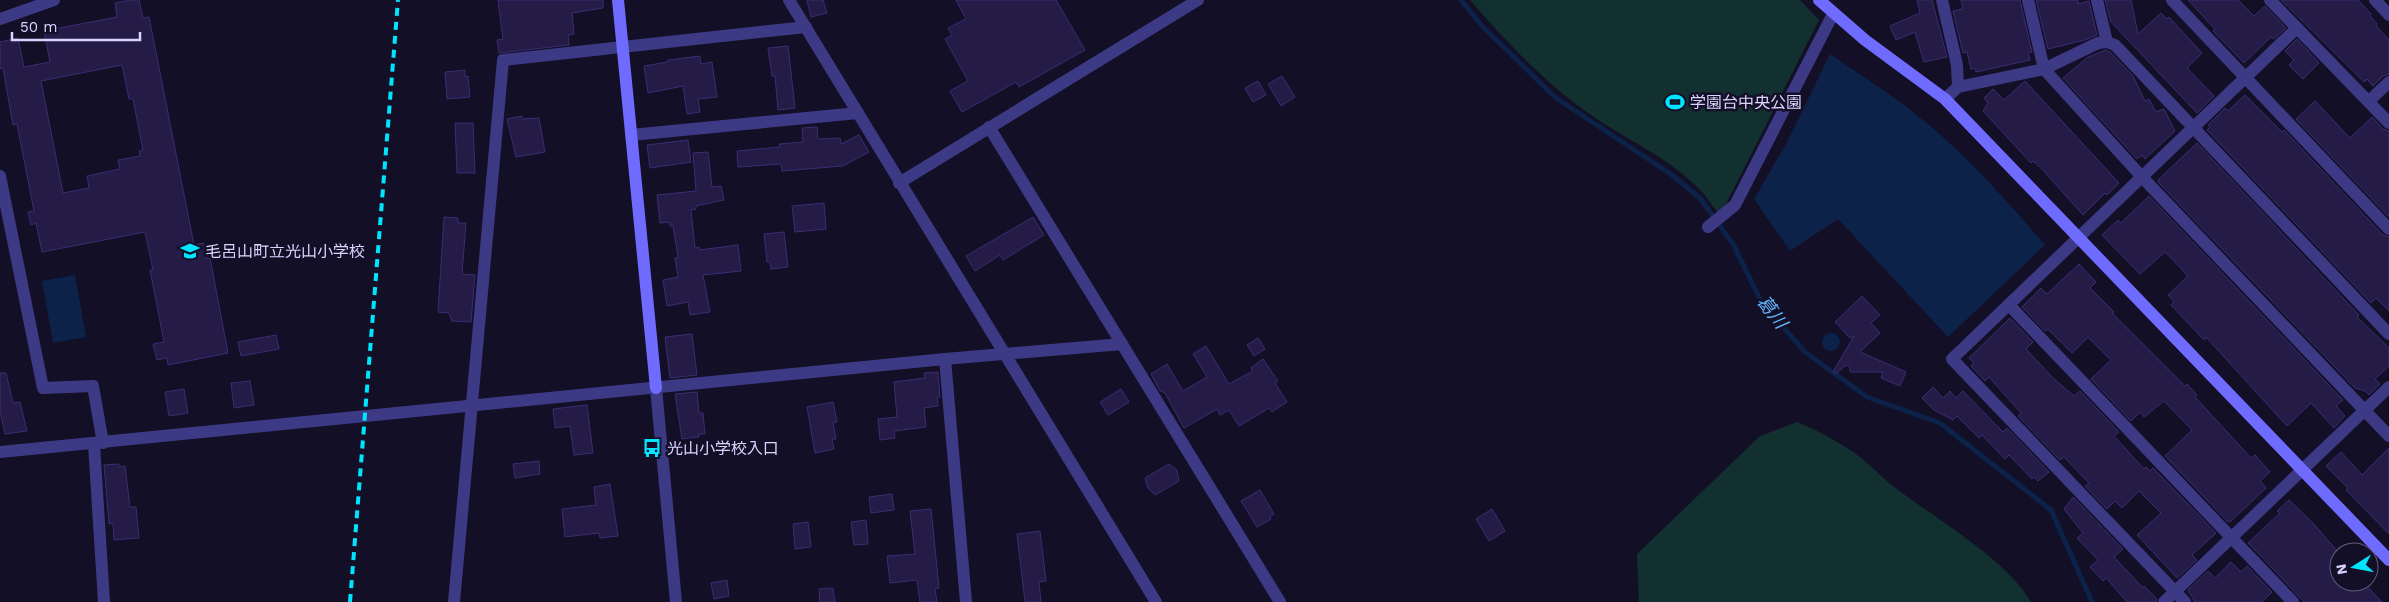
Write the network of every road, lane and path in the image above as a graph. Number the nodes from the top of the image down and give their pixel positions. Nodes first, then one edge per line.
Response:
1 (54, 0) edge
2 (618, 0) edge
3 (789, 0) edge
4 (1198, 0) edge
5 (1819, 0) edge
6 (1942, 0) edge
7 (2028, 0) edge
8 (2097, 0) edge
9 (2172, 0) edge
10 (2270, 0) edge
11 (2375, 0) edge
12 (1833, 14) junction
13 (2389, 15) edge
14 (0, 20) edge
15 (806, 27) junction
16 (2297, 28) junction
17 (2107, 42) junction
18 (622, 48) junction
19 (2044, 69) junction
20 (2245, 79) junction
21 (2389, 82) edge
22 (1958, 87) junction
23 (1945, 99) junction
24 (2369, 101) junction
25 (858, 113) junction
26 (2389, 123) edge
27 (989, 127) junction
28 (2193, 128) junction
29 (631, 135) junction
30 (0, 176) edge
31 (2142, 177) junction
32 (899, 183) junction
33 (1708, 227) dead end
34 (2389, 229) edge
35 (2080, 237) junction
36 (2009, 304) junction
37 (2389, 334) edge
38 (1122, 344) junction
39 (1005, 356) junction
40 (945, 359) junction
41 (2389, 387) edge
42 (656, 388) junction
43 (471, 406) junction
44 (2364, 411) junction
45 (2389, 436) edge
46 (99, 443) junction
47 (0, 452) edge
48 (2302, 469) junction
49 (2231, 537) junction
50 (2389, 560) edge
51 (2175, 592) junction
52 (104, 602) edge
53 (454, 602) edge
54 (676, 602) edge
55 (966, 602) edge
56 (1156, 602) edge
57 (1280, 602) edge
58 (2164, 602) edge
59 (2185, 602) edge
60 (2293, 602) edge

1 - 14 street
2 - 18 street
3 - 15 street
4 - 27 street
5 - 12 street
6 - 22 street
7 - 19 street
8 - 17 street
9 - 20 street
10 - 16 street
11 - 13 street
12 - 23 street
12 - 33 street
15 - 18 street
15 - 25 street
16 - 20 street
16 - 24 street
17 - 19 street
17 - 28 street
18 - 29 street
18 - 43 street
19 - 22 street
19 - 31 street
20 - 28 street
20 - 34 street
21 - 24 street
22 - 23 street
23 - 35 street
24 - 26 street
25 - 29 street
25 - 32 street
27 - 32 street
27 - 38 street
28 - 31 street
28 - 37 street
29 - 42 street
30 - 46 street
31 - 35 street
31 - 44 street
32 - 39 street
35 - 36 street
35 - 48 street
36 - 49 street
36 - 51 street
38 - 39 street
38 - 57 street
39 - 40 street
39 - 56 street
40 - 42 street
40 - 55 street
41 - 44 street
42 - 43 street
42 - 54 street
43 - 46 street
43 - 53 street
44 - 45 street
44 - 48 street
46 - 47 street
46 - 52 street
48 - 49 street
48 - 50 street
49 - 51 street
49 - 60 street
51 - 58 street
51 - 59 street

